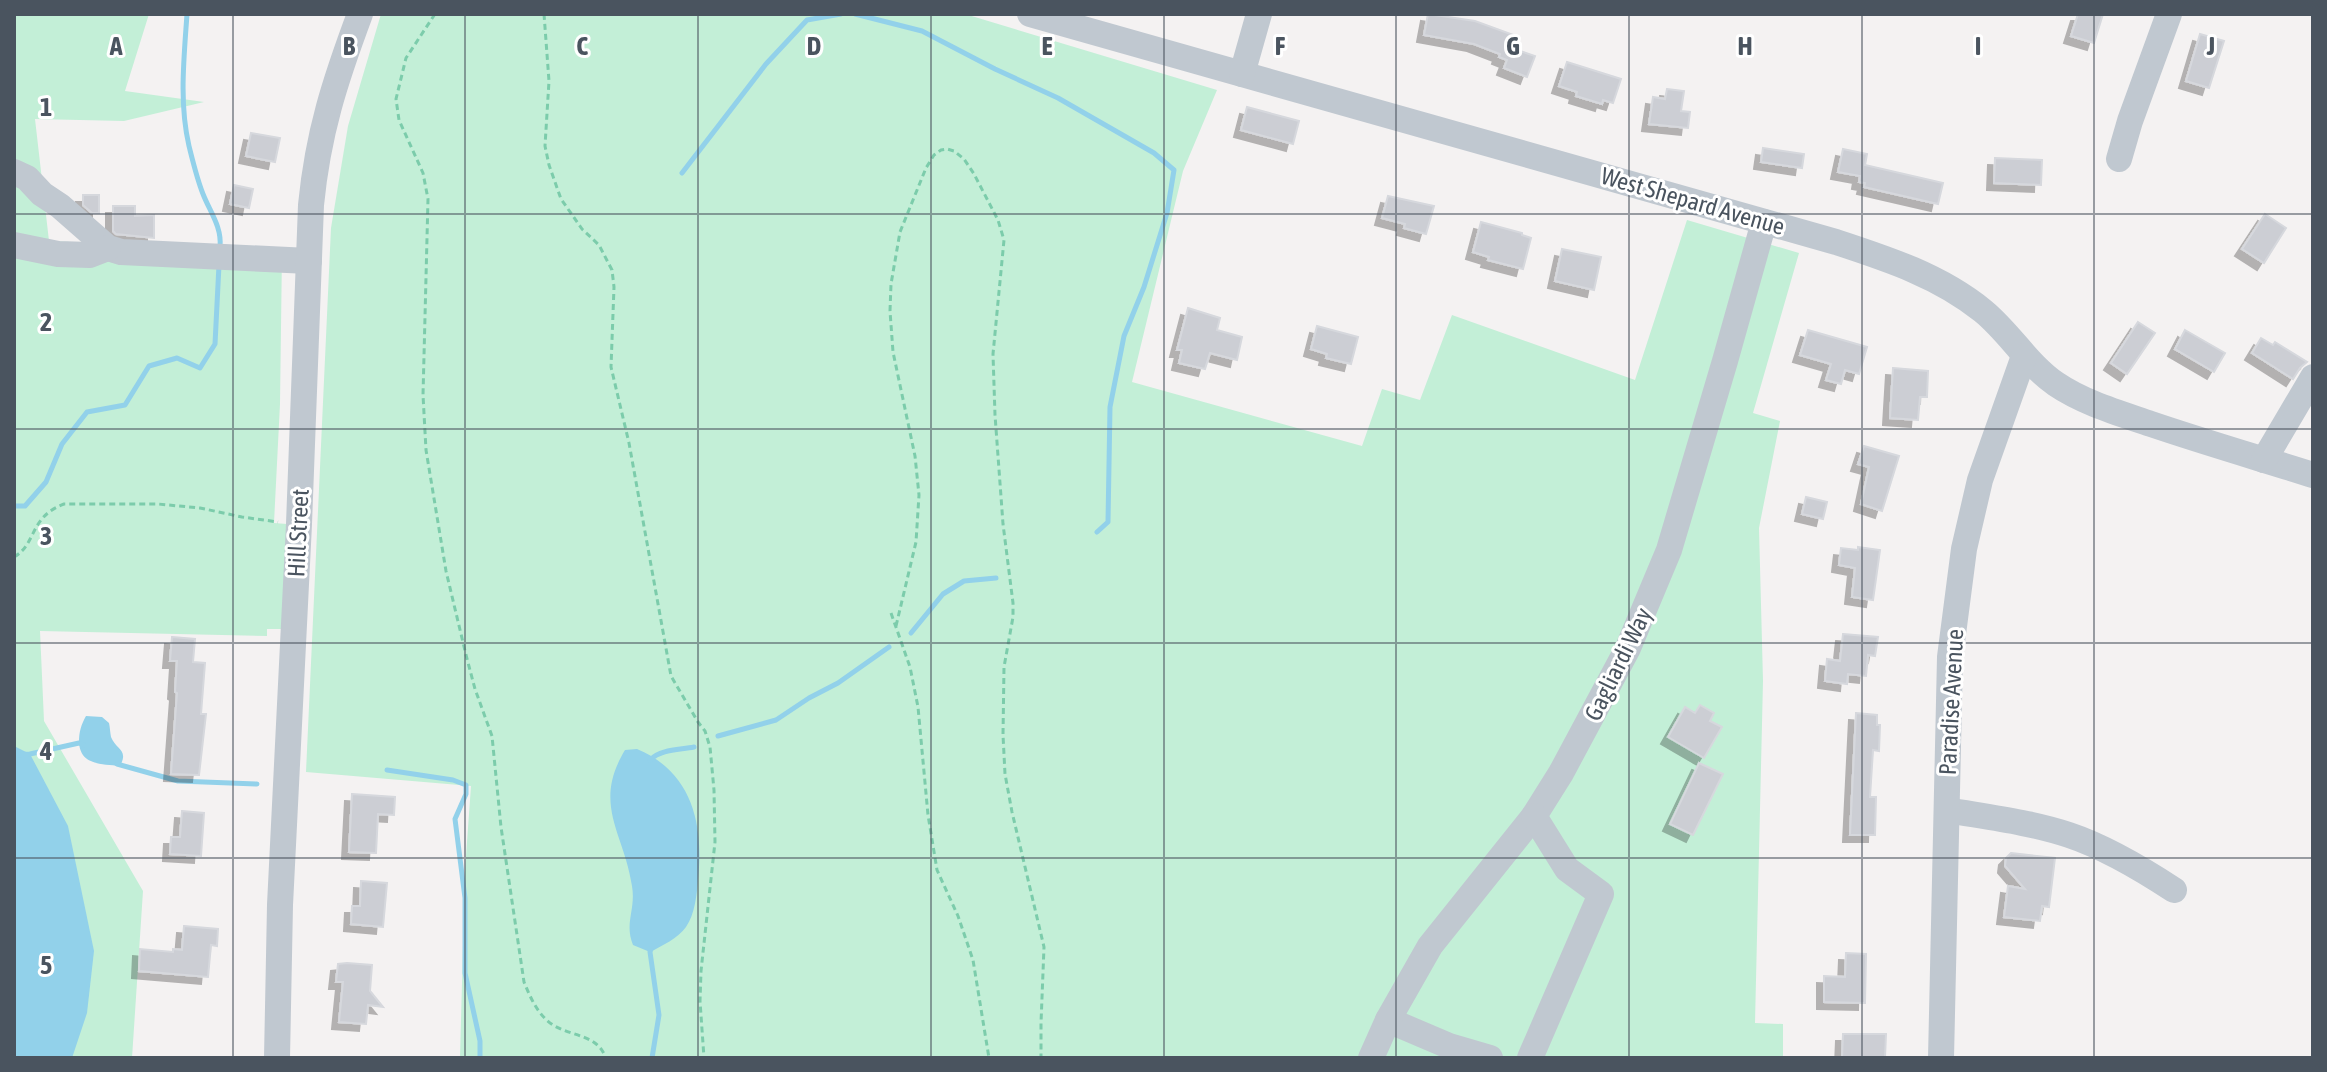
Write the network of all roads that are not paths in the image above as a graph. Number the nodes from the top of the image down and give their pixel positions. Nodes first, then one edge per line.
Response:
1 (360, 14) edge
2 (1030, 14) edge
3 (1259, 14) edge
4 (2169, 14) edge
5 (1242, 74) junction
6 (2119, 159) dead end
7 (14, 172) edge
8 (1764, 222) junction
9 (14, 245) edge
10 (108, 248) junction
11 (309, 261) junction
12 (2024, 356) junction
13 (2313, 377) edge
14 (2264, 460) junction
15 (2313, 475) edge
16 (1947, 810) junction
17 (1534, 816) junction
18 (2174, 890) dead end
19 (1388, 1020) junction
20 (277, 1058) edge
21 (1371, 1058) edge
22 (1490, 1058) edge
23 (1530, 1058) edge
24 (1941, 1058) edge

1 - 11 street, Hill Street
2 - 5 street, West Shepard Avenue
3 - 5 street
4 - 6 street
5 - 8 street, West Shepard Avenue
7 - 10 street
8 - 12 street, West Shepard Avenue
8 - 17 street, Gagliardi Way
9 - 10 street
10 - 11 street
11 - 20 street, Hill Street
12 - 14 street, West Shepard Avenue
12 - 16 street, Paradise Avenue
13 - 14 street
14 - 15 street, West Shepard Avenue
16 - 18 street
16 - 24 street, Paradise Avenue
17 - 19 street, Gagliardi Way
17 - 23 street
19 - 21 street, Gagliardi Way
19 - 22 street

